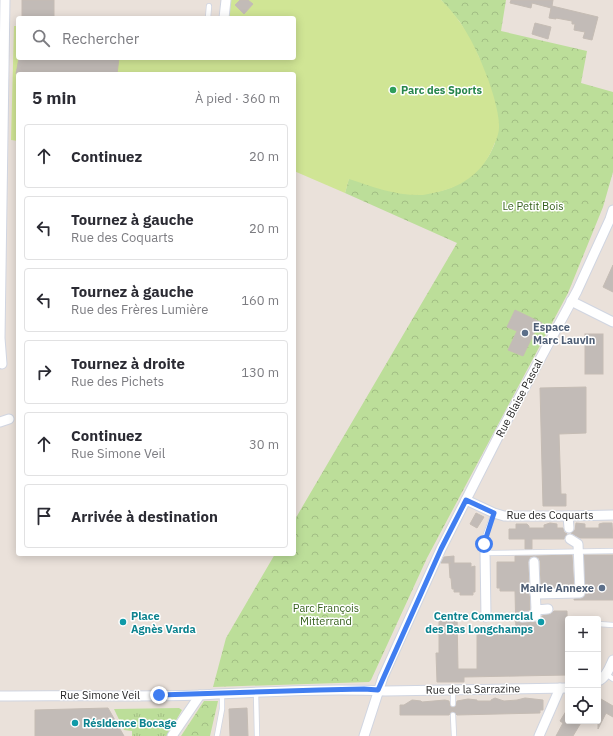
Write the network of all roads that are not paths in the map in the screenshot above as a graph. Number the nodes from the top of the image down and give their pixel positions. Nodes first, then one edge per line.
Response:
1 (4, 0) edge
2 (223, 5) edge
3 (209, 6) dead end
4 (208, 16) edge
5 (224, 16) edge
6 (2, 133) edge
7 (613, 210) edge
8 (612, 220) edge
9 (1, 243) edge
10 (571, 301) junction
11 (613, 322) edge
12 (0, 338) edge
13 (2, 364) dead end
14 (466, 500) junction
15 (494, 513) junction
16 (613, 515) edge
17 (568, 516) junction
18 (569, 528) dead end
19 (570, 539) dead end
20 (485, 551) junction
21 (613, 551) edge
22 (534, 562) dead end
23 (535, 594) junction
24 (548, 609) dead end
25 (536, 610) junction
26 (486, 617) dead end
27 (522, 617) dead end
28 (601, 624) edge
29 (613, 625) edge
30 (613, 660) edge
31 (610, 676) edge
32 (564, 688) edge
33 (378, 690) junction
34 (452, 690) junction
35 (256, 692) junction
36 (222, 694) junction
37 (200, 695) junction
38 (0, 696) edge
39 (453, 704) dead end
40 (453, 715) dead end
41 (172, 736) edge
42 (217, 736) edge
43 (257, 736) edge
44 (364, 736) edge
45 (454, 736) edge
46 (539, 736) edge

1 - 6 street
2 - 5 street
3 - 4 lane
6 - 9 street
7 - 8 street, Rue Blaise Pascal
8 - 10 street, Rue Blaise Pascal
9 - 12 street
10 - 11 street
10 - 14 street, Rue Blaise Pascal
12 - 13 street
14 - 15 street, Rue des Coquarts
14 - 33 street, Rue Blaise Pascal
15 - 17 street, Rue des Coquarts
15 - 20 lane
16 - 17 street, Rue des Coquarts
17 - 18 street
19 - 23 street
20 - 21 lane
20 - 26 street
22 - 23 street
23 - 25 street
24 - 25 street
25 - 27 street
28 - 29 lane
30 - 31 street
32 - 34 street, Rue de la Sarrazine
32 - 46 street
33 - 34 street, Rue de la Sarrazine
33 - 35 street, Rue de la Sarrazine
33 - 44 street, Rue Blaise Pascal
34 - 39 lane
35 - 36 street, Rue Simone Veil
35 - 43 lane
36 - 37 street, Rue Simone Veil
36 - 42 lane
37 - 38 street, Rue Simone Veil
37 - 41 street
40 - 45 lane

